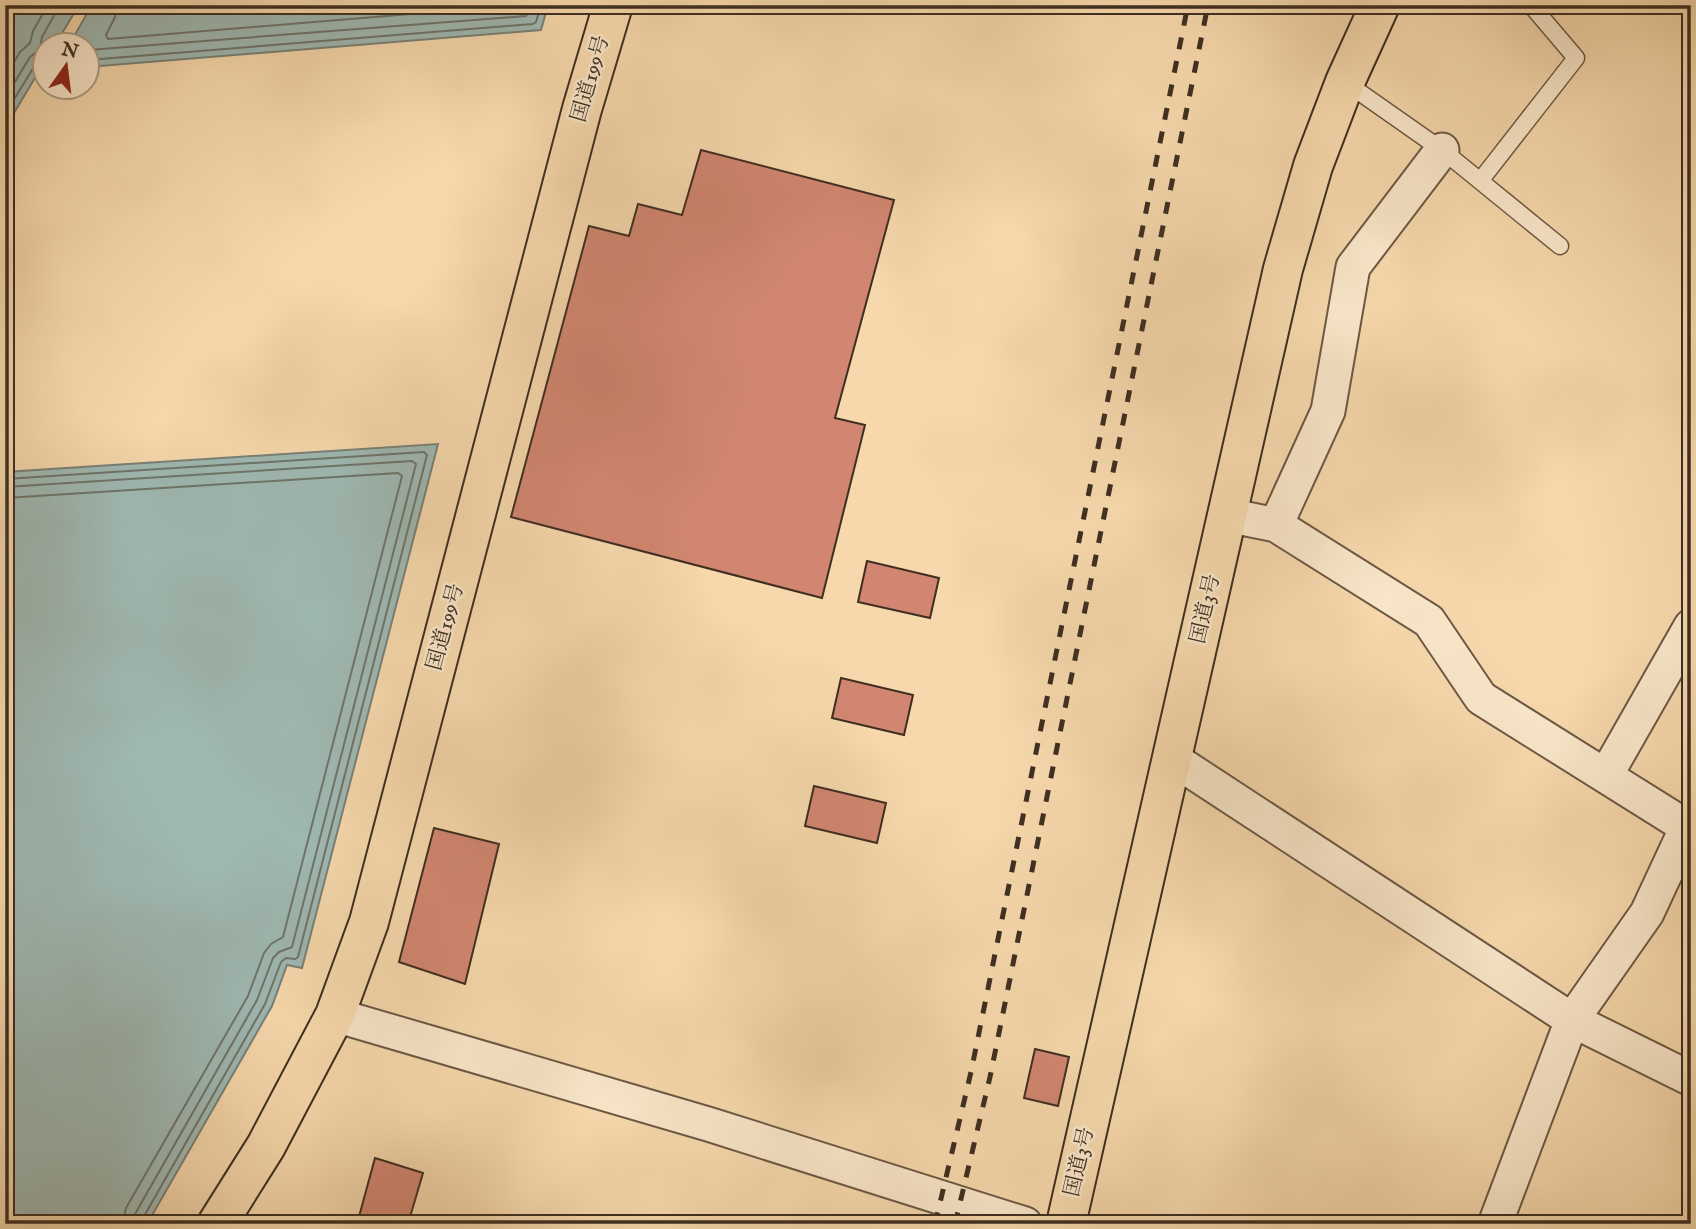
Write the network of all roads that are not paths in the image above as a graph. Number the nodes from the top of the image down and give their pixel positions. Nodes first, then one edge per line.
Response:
1 (613, 5) edge
2 (1380, 5) edge
3 (1531, 5) edge
4 (1345, 82) junction
5 (1441, 150) junction
6 (1479, 181) junction
7 (1560, 246) dead end
8 (1227, 515) junction
9 (1276, 525) junction
10 (1691, 626) edge
11 (1173, 759) junction
12 (1606, 775) junction
13 (1689, 828) edge
14 (335, 1015) junction
15 (1572, 1020) junction
16 (1691, 1079) edge
17 (217, 1224) edge
18 (1025, 1224) edge
19 (1066, 1224) edge
20 (1495, 1224) edge

1 - 14 highway, 国道199号
2 - 4 highway, 国道3号
3 - 6 lane
4 - 5 lane
4 - 8 highway, 国道3号
5 - 6 lane
5 - 9 street
6 - 7 lane
8 - 9 street
8 - 11 highway, 国道3号
9 - 12 street
10 - 12 street
11 - 15 street
11 - 19 highway, 国道3号
12 - 13 street
13 - 15 street
14 - 17 highway, 国道199号
14 - 18 street
15 - 16 street
15 - 20 street

